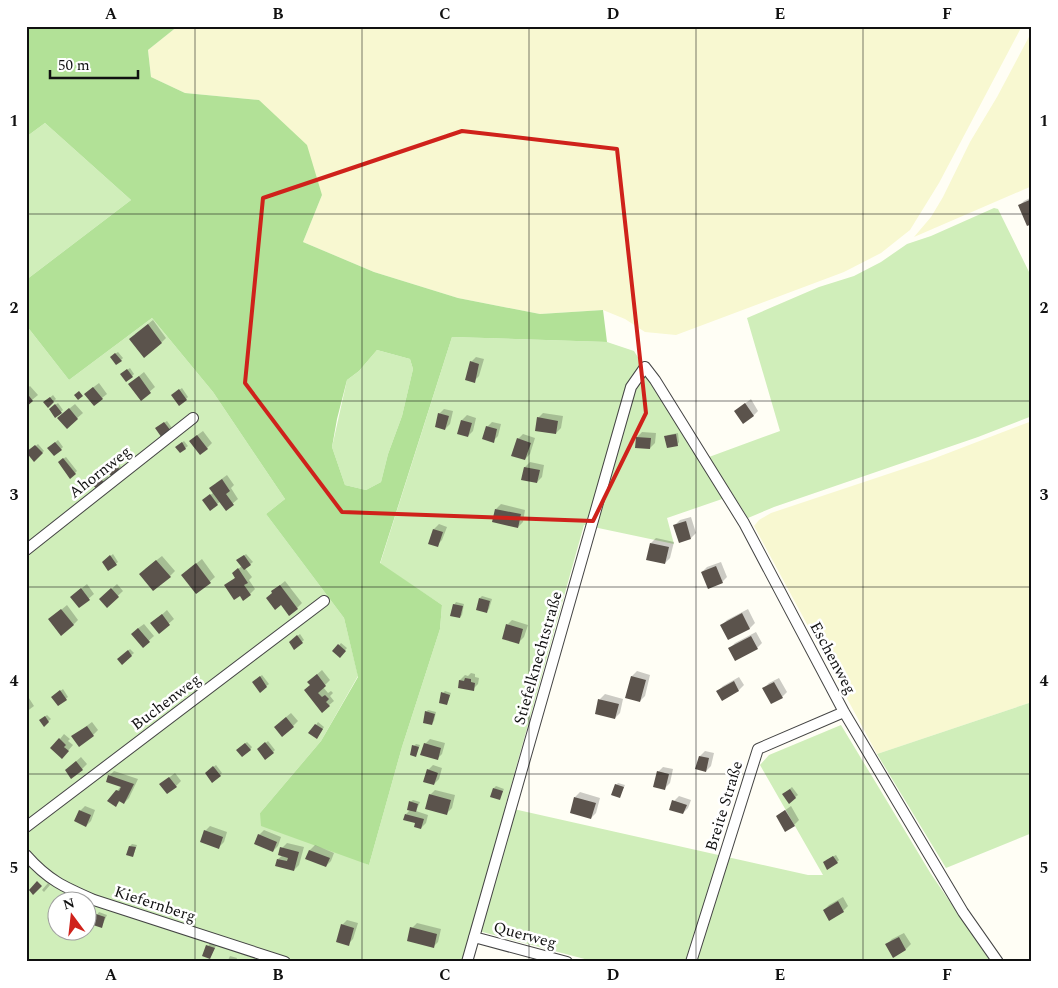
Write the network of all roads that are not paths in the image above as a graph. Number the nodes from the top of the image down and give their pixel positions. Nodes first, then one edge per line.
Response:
1 (645, 367) joint
2 (193, 418) dead end
3 (26, 550) edge
4 (324, 602) dead end
5 (844, 712) junction
6 (26, 827) edge
7 (26, 855) edge
8 (474, 937) junction
9 (285, 962) edge
10 (467, 962) edge
11 (567, 962) edge
12 (691, 962) edge
13 (998, 962) edge

1 - 5 street, Eschenweg
1 - 8 street, Stiefelknechtstraße
2 - 3 street, Ahornweg
4 - 6 street, Buchenweg
5 - 12 street, Breite Straße
5 - 13 street, Eschenweg
7 - 9 street, Kiefernberg
8 - 10 street, Stiefelknechtstraße
8 - 11 street, Querweg

